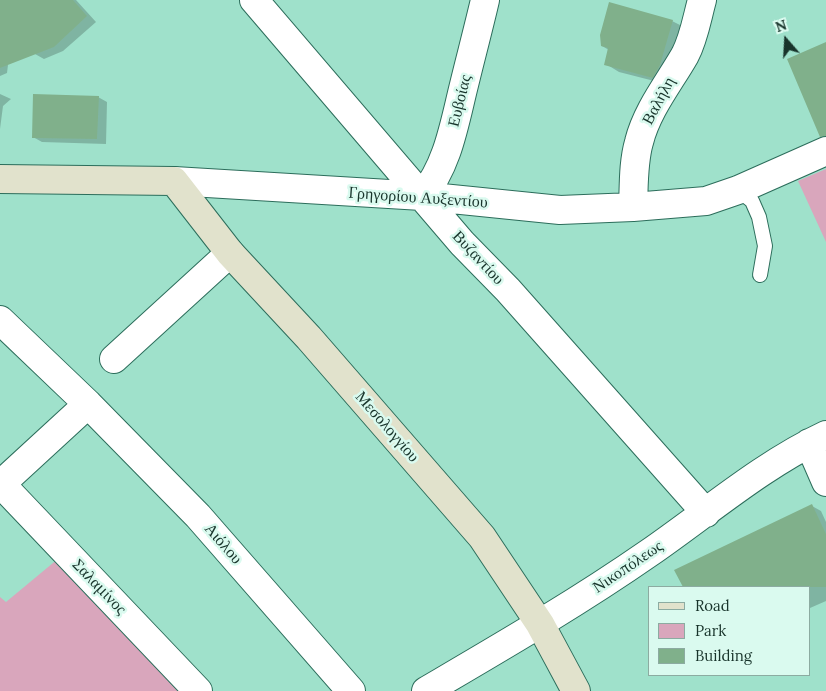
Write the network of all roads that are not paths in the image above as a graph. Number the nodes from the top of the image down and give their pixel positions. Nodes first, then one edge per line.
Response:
1 (254, 0) edge
2 (485, 0) edge
3 (684, 0) edge
4 (702, 0) edge
5 (694, 27) junction
6 (826, 151) edge
7 (0, 180) edge
8 (174, 181) junction
9 (738, 190) junction
10 (422, 196) junction
11 (633, 207) junction
12 (230, 253) junction
13 (760, 275) dead end
14 (0, 320) edge
15 (114, 358) dead end
16 (88, 404) junction
17 (818, 439) edge
18 (826, 482) edge
19 (1, 484) edge
20 (706, 513) junction
21 (540, 624) junction
22 (198, 691) edge
23 (351, 691) edge
24 (426, 691) edge
25 (576, 691) edge

1 - 10 street, Βυζαντίου
2 - 10 street, Ευβοίας
3 - 5 street
4 - 5 street, Βαλήλη
5 - 11 street, Βαλήλη
6 - 9 street, Γρηγορίου Αυξεντίου
7 - 8 street, Γρηγορίου Αυξεντίου
8 - 10 street, Γρηγορίου Αυξεντίου
8 - 12 street, Μεσολογγίου
9 - 11 street, Γρηγορίου Αυξεντίου
9 - 13 lane
10 - 11 street, Γρηγορίου Αυξεντίου
10 - 20 street, Βυζαντίου
12 - 15 street
12 - 21 street, Μεσολογγίου
14 - 16 street, Αιόλου
16 - 19 street
16 - 23 street, Αιόλου
17 - 18 street
17 - 20 street, Νικοπόλεως
19 - 22 street, Σαλαμίνος
20 - 21 street, Νικοπόλεως
21 - 24 street, Νικοπόλεως
21 - 25 street, Μεσολογγίου

